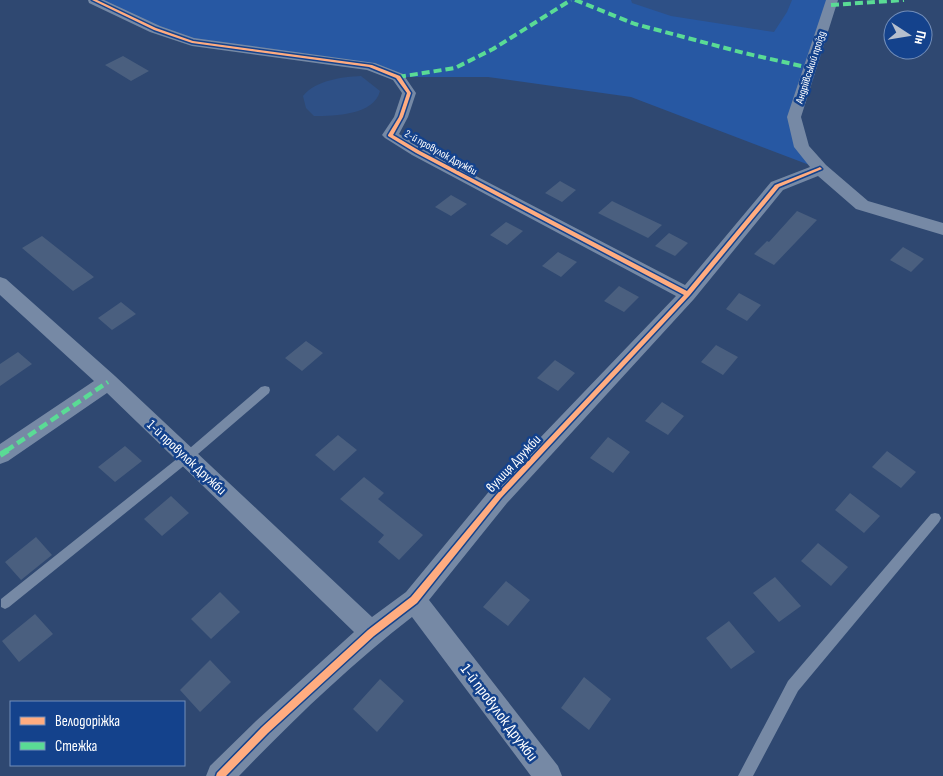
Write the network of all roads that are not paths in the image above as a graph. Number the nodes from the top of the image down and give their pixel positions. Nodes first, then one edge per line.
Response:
1 (94, 0) edge
2 (832, 0) edge
3 (820, 169) junction
4 (943, 229) edge
5 (0, 284) edge
6 (688, 294) junction
7 (108, 382) junction
8 (265, 390) dead end
9 (0, 455) edge
10 (187, 457) junction
11 (934, 518) dead end
12 (414, 600) junction
13 (5, 603) dead end
14 (371, 634) junction
15 (220, 776) edge
16 (548, 776) edge
17 (745, 776) edge

1 - 6 street, 2-й провулок Дружби
2 - 3 street, Андріївський проїзд
3 - 4 street, Андріївський проїзд
3 - 6 street, вулиця Дружби
5 - 7 street, 1-й провулок Дружби
6 - 12 street, вулиця Дружби
7 - 9 street
7 - 10 street, 1-й провулок Дружби
8 - 10 lane
10 - 13 lane
10 - 14 street, 1-й провулок Дружби
11 - 17 lane
12 - 14 street, вулиця Дружби
12 - 16 street, 1-й провулок Дружби
14 - 15 street, вулиця Дружби

